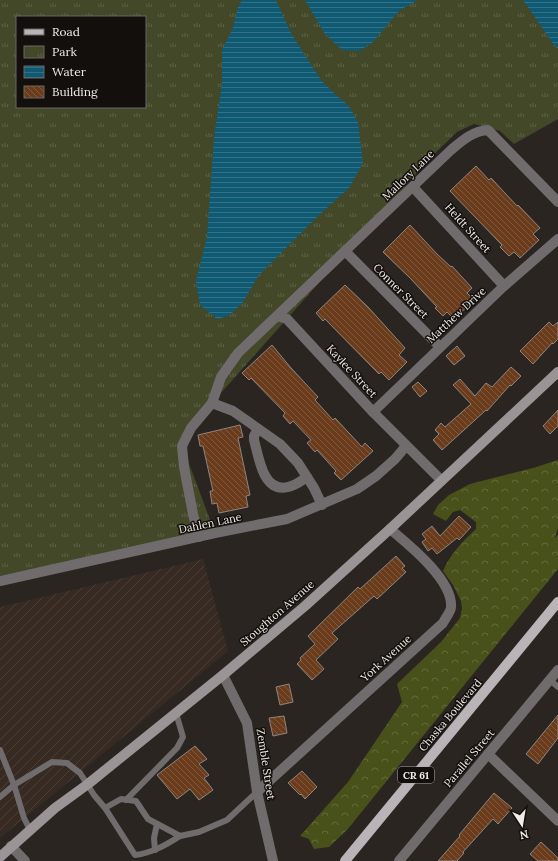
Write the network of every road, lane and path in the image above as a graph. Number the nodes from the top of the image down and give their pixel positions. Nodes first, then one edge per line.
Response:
1 (414, 187) junction
2 (558, 202) edge
3 (558, 239) edge
4 (345, 251) junction
5 (504, 286) junction
6 (278, 316) junction
7 (440, 347) junction
8 (558, 372) edge
9 (212, 403) junction
10 (373, 412) junction
11 (258, 429) junction
12 (406, 446) junction
13 (307, 477) junction
14 (441, 480) junction
15 (322, 505) junction
16 (390, 529) junction
17 (199, 537) junction
18 (0, 581) edge
19 (558, 602) edge
20 (558, 670) edge
21 (223, 675) junction
22 (550, 680) junction
23 (558, 687) edge
24 (176, 713) junction
25 (0, 750) edge
26 (488, 754) junction
27 (2, 760) edge
28 (88, 784) junction
29 (14, 785) junction
30 (257, 792) junction
31 (0, 797) edge
32 (126, 800) junction
33 (105, 808) junction
34 (558, 822) edge
35 (157, 824) junction
36 (30, 830) junction
37 (180, 836) junction
38 (11, 846) junction
39 (155, 850) junction
40 (0, 858) edge
41 (25, 861) edge
42 (274, 861) edge
43 (345, 861) edge
44 (399, 861) edge

1 - 2 street, Mallory Lane
1 - 4 street, Mallory Lane
1 - 5 street, Heldt Street
3 - 5 street, Matthew Drive
4 - 6 street, Mallory Lane
4 - 7 street, Conner Street
5 - 7 street, Matthew Drive
6 - 9 street, Mallory Lane
6 - 10 street, Kaylee Street
7 - 10 street, Matthew Drive
8 - 14 street, Stoughton Avenue
9 - 11 street
9 - 17 street
10 - 12 street, Kaylee Street
11 - 13 street
11 - 13 street
12 - 14 street, Kaylee Street
12 - 15 street, Dahlen Lane
13 - 15 street
14 - 16 street, Stoughton Avenue
15 - 17 street, Dahlen Lane
16 - 21 street, Stoughton Avenue
16 - 30 street, York Avenue
17 - 18 street, Dahlen Lane
19 - 43 main road, Chaska Boulevard / CR 61
20 - 22 street, Parallel Street
21 - 24 street, Stoughton Avenue
21 - 30 street, Zemble Street
22 - 23 lane
22 - 26 street, Parallel Street
24 - 28 street, Stoughton Avenue
24 - 32 lane
25 - 27 lane
26 - 34 street
26 - 44 street, Parallel Street
27 - 29 lane
28 - 29 lane
28 - 33 lane
28 - 36 street, Stoughton Avenue
29 - 31 lane
29 - 36 lane
30 - 37 lane
30 - 42 street, Zemble Street
32 - 33 lane
32 - 35 lane
33 - 39 lane
35 - 37 lane
35 - 39 lane
36 - 38 street, Stoughton Avenue
37 - 39 lane
38 - 40 street, Stoughton Avenue
38 - 41 street

